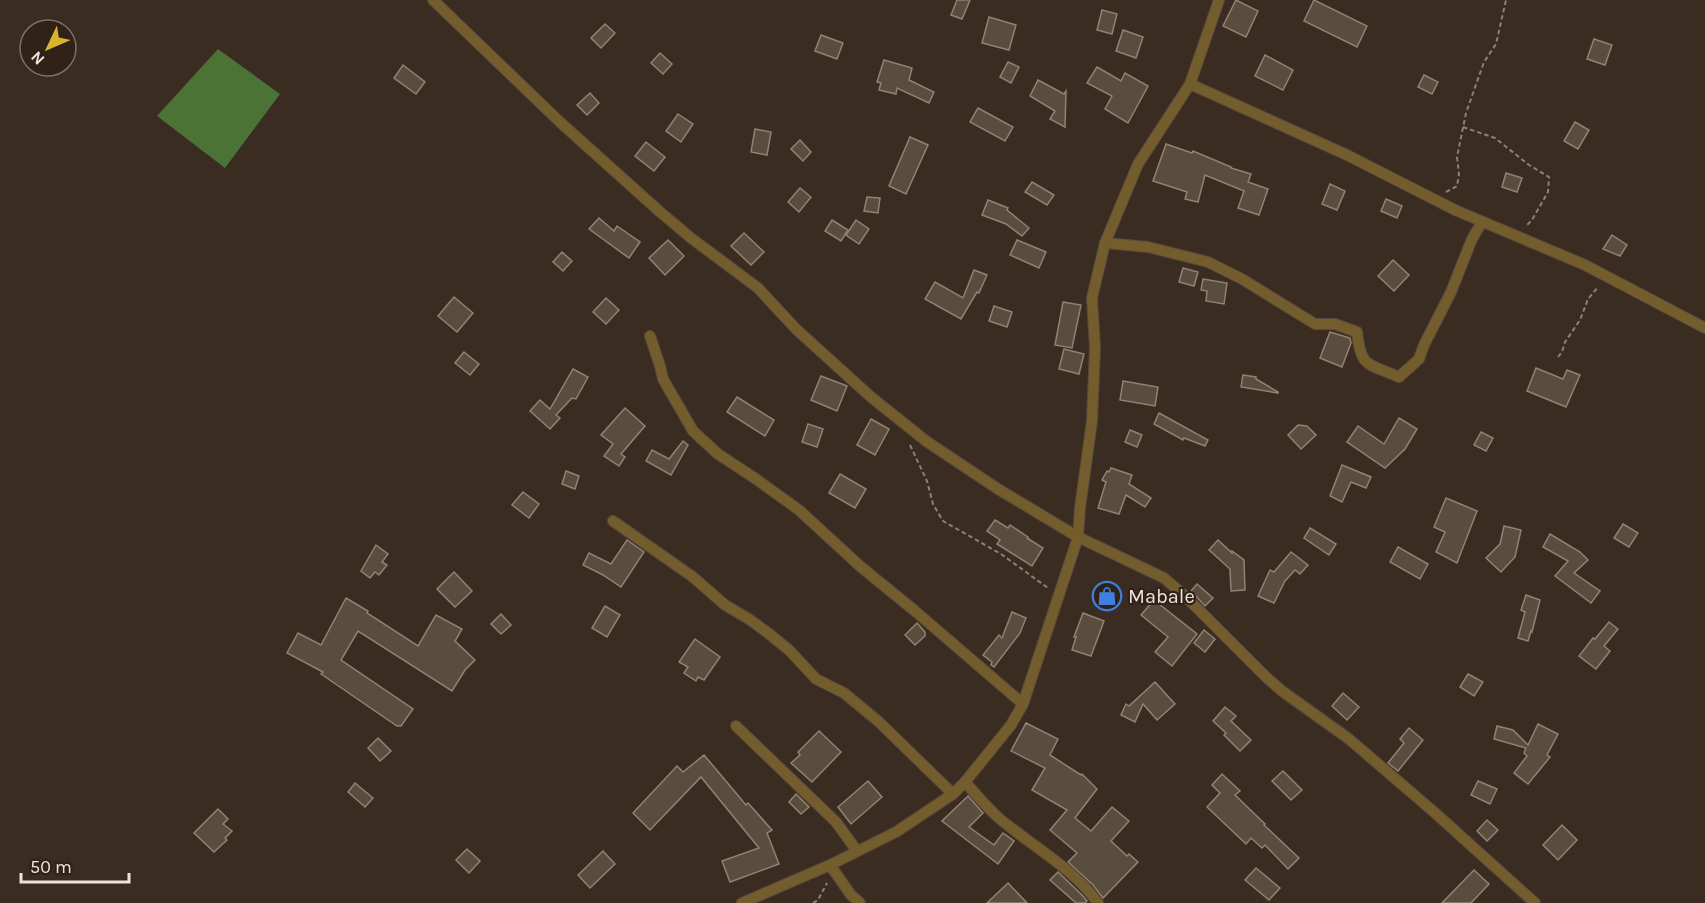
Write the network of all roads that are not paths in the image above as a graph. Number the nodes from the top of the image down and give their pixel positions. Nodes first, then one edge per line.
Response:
1 (433, 0) edge
2 (1219, 0) edge
3 (1190, 84) junction
4 (1482, 222) junction
5 (1105, 243) junction
6 (1705, 328) edge
7 (650, 336) dead end
8 (613, 521) dead end
9 (1078, 537) junction
10 (1023, 704) junction
11 (736, 726) dead end
12 (965, 782) junction
13 (953, 794) junction
14 (857, 851) junction
15 (830, 865) junction
16 (742, 903) edge
17 (860, 903) edge
18 (1098, 903) edge
19 (1535, 903) edge

1 - 9 street
2 - 3 street
3 - 4 street
3 - 5 street
4 - 5 street
4 - 6 street
5 - 9 street
7 - 10 street
8 - 13 street
9 - 10 street
9 - 19 street
10 - 12 street
11 - 14 street
12 - 13 street
12 - 18 street
13 - 14 street
14 - 15 street
15 - 16 street
15 - 17 street

